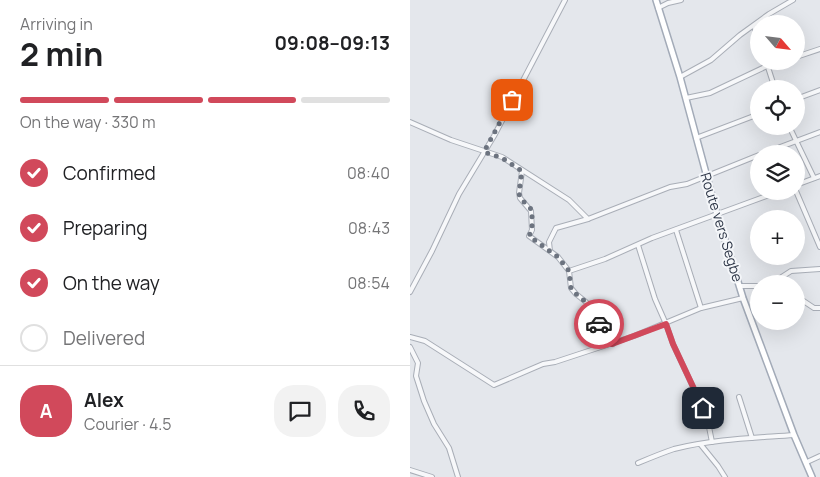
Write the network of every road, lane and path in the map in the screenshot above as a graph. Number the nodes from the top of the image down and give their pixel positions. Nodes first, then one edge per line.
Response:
1 (565, 0) edge
2 (656, 0) edge
3 (681, 0) edge
4 (793, 0) edge
5 (658, 8) junction
6 (768, 15) edge
7 (750, 29) edge
8 (820, 49) edge
9 (805, 54) edge
10 (759, 70) edge
11 (680, 77) junction
12 (820, 90) edge
13 (805, 96) edge
14 (686, 98) junction
15 (750, 117) edge
16 (410, 122) edge
17 (820, 132) edge
18 (793, 135) edge
19 (696, 138) junction
20 (795, 140) junction
21 (782, 145) edge
22 (484, 152) junction
23 (750, 158) edge
24 (522, 171) junction
25 (706, 176) junction
26 (820, 176) edge
27 (814, 178) junction
28 (805, 182) edge
29 (755, 200) edge
30 (800, 200) edge
31 (717, 214) junction
32 (588, 219) junction
33 (676, 230) junction
34 (638, 245) junction
35 (820, 247) edge
36 (550, 251) junction
37 (820, 268) edge
38 (569, 271) junction
39 (785, 275) edge
40 (740, 286) junction
41 (750, 286) edge
42 (410, 292) edge
43 (744, 298) junction
44 (805, 302) edge
45 (700, 308) junction
46 (820, 308) edge
47 (666, 324) junction
48 (410, 337) edge
49 (612, 344) junction
50 (410, 347) edge
51 (738, 397) dead end
52 (794, 435) junction
53 (752, 438) junction
54 (712, 442) junction
55 (701, 445) junction
56 (820, 456) edge
57 (807, 462) junction
58 (638, 463) dead end
59 (410, 470) edge
60 (432, 477) edge
61 (458, 477) edge
62 (725, 477) edge
63 (812, 477) edge

1 - 22 street
2 - 5 main road, Route vers Segbe
3 - 5 street
4 - 6 street
5 - 11 main road, Route vers Segbe
7 - 11 street
8 - 9 street
10 - 14 street
11 - 14 main road, Route vers Segbe
12 - 13 street
14 - 19 main road, Route vers Segbe
15 - 19 street
16 - 22 street
17 - 20 street
18 - 20 street
19 - 25 main road, Route vers Segbe
20 - 21 street
20 - 27 street
22 - 24 street
22 - 42 street
23 - 25 street
24 - 32 street
24 - 36 street
25 - 31 main road, Route vers Segbe
25 - 32 street
26 - 27 street
27 - 28 street
29 - 31 street
30 - 35 street
31 - 33 street
31 - 40 main road, Route vers Segbe
32 - 36 street
33 - 34 street
33 - 45 street
34 - 38 street
34 - 47 street
36 - 38 street
37 - 39 street
38 - 49 street
40 - 41 street
40 - 43 main road, Route vers Segbe
43 - 45 street
43 - 52 main road, Route vers Segbe
44 - 46 street
45 - 47 street
47 - 49 street
47 - 54 street
48 - 49 street
50 - 61 street
51 - 53 street
52 - 53 street
52 - 57 main road, Route vers Segbe
53 - 54 street
54 - 55 street
55 - 58 street
55 - 62 street
56 - 57 street
57 - 63 main road, Route vers Segbe
59 - 60 street

